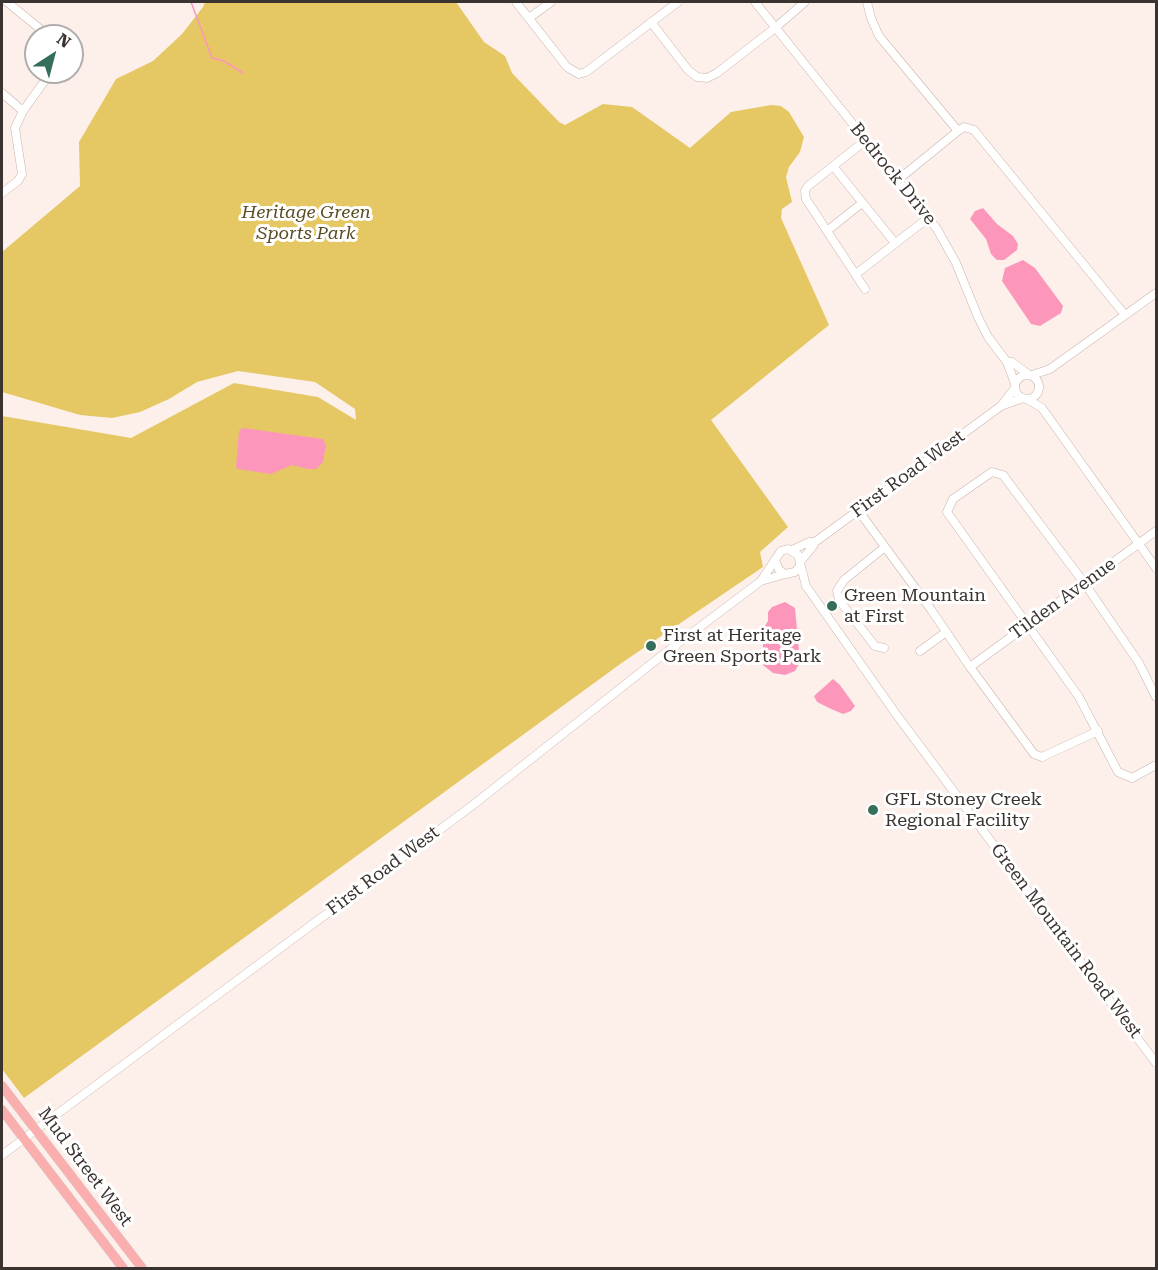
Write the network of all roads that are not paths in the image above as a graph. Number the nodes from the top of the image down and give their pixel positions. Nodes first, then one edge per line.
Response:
1 (7, 2) edge
2 (516, 2) edge
3 (551, 2) edge
4 (678, 2) edge
5 (754, 2) edge
6 (805, 2) edge
7 (867, 2) edge
8 (529, 18) junction
9 (651, 22) junction
10 (34, 24) edge
11 (775, 28) junction
12 (42, 84) edge
13 (2, 93) edge
14 (22, 111) junction
15 (957, 131) junction
16 (867, 140) junction
17 (833, 166) junction
18 (899, 179) junction
19 (2, 193) edge
20 (862, 203) junction
21 (928, 218) junction
22 (827, 231) junction
23 (895, 243) junction
24 (856, 274) junction
25 (865, 289) dead end
26 (1156, 293) edge
27 (1125, 315) junction
28 (1007, 362) junction
29 (1050, 369) junction
30 (1030, 375) junction
31 (1015, 386) junction
32 (1039, 389) junction
33 (1025, 399) junction
34 (1001, 406) junction
35 (1042, 408) junction
36 (858, 510) junction
37 (1156, 531) edge
38 (815, 542) junction
39 (1139, 544) junction
40 (885, 547) junction
41 (792, 550) junction
42 (775, 560) junction
43 (800, 564) junction
44 (1156, 568) edge
45 (787, 574) junction
46 (761, 582) junction
47 (1085, 584) junction
48 (806, 586) junction
49 (1028, 626) junction
50 (946, 632) junction
51 (884, 648) dead end
52 (920, 651) dead end
53 (970, 667) junction
54 (1156, 697) edge
55 (1098, 731) junction
56 (1156, 765) edge
57 (1156, 1063) edge
58 (2, 1086) edge
59 (2, 1110) edge
60 (36, 1128) junction
61 (23, 1137) junction
62 (2, 1155) edge
63 (123, 1269) edge
64 (142, 1269) edge

1 - 10 street
2 - 8 street
3 - 8 street
4 - 9 street
5 - 11 street, Bedrock Drive
6 - 11 street
7 - 15 street
8 - 9 street
9 - 11 street
11 - 16 street, Bedrock Drive
12 - 14 street
13 - 14 street
14 - 19 street
15 - 18 street
15 - 27 street
16 - 17 street
16 - 18 street, Bedrock Drive
17 - 20 street
17 - 22 street
18 - 21 street, Bedrock Drive
20 - 22 street
20 - 23 street
21 - 23 street
21 - 28 street, Bedrock Drive
22 - 24 street
23 - 24 street
24 - 25 street
26 - 27 street, First Road West
27 - 29 street, First Road West
28 - 30 street, Bedrock Drive
28 - 31 street, Bedrock Drive
29 - 30 street, First Road West
29 - 32 street, First Road West
30 - 31 street, First Road West
30 - 32 street
31 - 33 street
31 - 34 street, First Road West
32 - 33 street, First Road West
32 - 35 street
33 - 34 street, First Road West
33 - 35 street
34 - 36 street, First Road West
35 - 39 street
36 - 38 street, First Road West
36 - 40 street
37 - 39 street, Tilden Avenue
38 - 41 street, First Road West
38 - 43 street, First Road West
39 - 44 street
39 - 47 street, Tilden Avenue
40 - 50 street
40 - 51 street
41 - 42 street
41 - 43 street
42 - 45 street
42 - 46 street, First Road West
43 - 45 street
43 - 48 street, Green Mountain Road West
45 - 46 street, First Road West
45 - 48 street, Green Mountain Road West
46 - 60 street, First Road West
47 - 49 street, Tilden Avenue
47 - 49 street
47 - 54 street
48 - 57 street, Green Mountain Road West
49 - 53 street, Tilden Avenue
49 - 55 street
50 - 52 street
50 - 53 street
53 - 55 street
55 - 56 street
58 - 60 main road, Mud Street West
59 - 61 main road, Mud Street West
60 - 61 street, First Road West
60 - 64 main road, Mud Street West
61 - 62 street, First Road West
61 - 63 main road, Mud Street West

